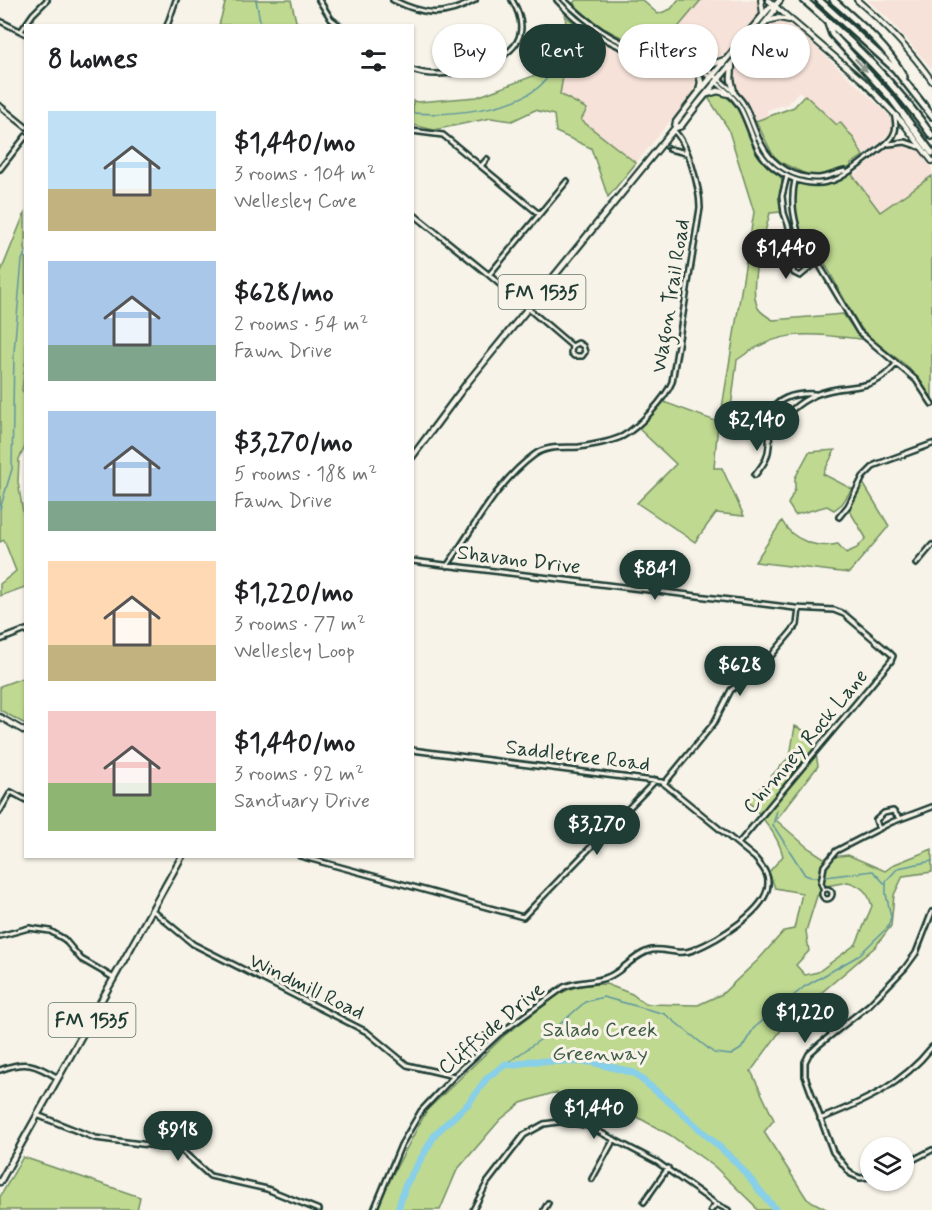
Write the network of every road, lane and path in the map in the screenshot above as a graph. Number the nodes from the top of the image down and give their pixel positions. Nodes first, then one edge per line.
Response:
1 (47, 0) edge
2 (176, 0) edge
3 (319, 0) edge
4 (393, 0) edge
5 (475, 0) edge
6 (512, 0) edge
7 (557, 0) edge
8 (564, 0) edge
9 (761, 0) edge
10 (768, 0) edge
11 (780, 0) edge
12 (819, 0) edge
13 (833, 0) edge
14 (857, 0) edge
15 (806, 1) edge
16 (774, 6) junction
17 (763, 15) junction
18 (826, 19) junction
19 (0, 21) edge
20 (767, 21) junction
21 (792, 21) junction
22 (26, 24) edge
23 (168, 24) edge
24 (337, 24) edge
25 (765, 24) edge
26 (24, 28) edge
27 (21, 32) junction
28 (24, 33) edge
29 (618, 38) edge
30 (618, 45) edge
31 (727, 58) junction
32 (718, 62) edge
33 (730, 66) edge
34 (414, 69) edge
35 (718, 73) edge
36 (718, 76) edge
37 (700, 78) edge
38 (715, 78) joint
39 (731, 78) edge
40 (932, 81) edge
41 (909, 87) junction
42 (731, 93) junction
43 (702, 94) junction
44 (0, 106) edge
45 (894, 113) junction
46 (932, 116) edge
47 (24, 125) edge
48 (674, 129) junction
49 (414, 131) edge
50 (932, 136) edge
51 (24, 139) edge
52 (887, 144) junction
53 (669, 149) dead end
54 (925, 150) junction
55 (687, 153) junction
56 (932, 153) edge
57 (487, 159) dead end
58 (932, 160) edge
59 (481, 166) junction
60 (0, 169) edge
61 (848, 171) junction
62 (788, 174) junction
63 (797, 175) junction
64 (795, 180) junction
65 (567, 181) dead end
66 (792, 206) junction
67 (783, 207) junction
68 (539, 214) junction
69 (414, 215) edge
70 (801, 243) junction
71 (807, 250) junction
72 (817, 262) junction
73 (489, 275) junction
74 (528, 309) junction
75 (572, 346) junction
76 (896, 363) junction
77 (815, 394) junction
78 (932, 404) edge
79 (770, 435) junction
80 (932, 444) edge
81 (414, 455) edge
82 (755, 475) dead end
83 (840, 517) dead end
84 (932, 545) edge
85 (414, 561) edge
86 (916, 564) dead end
87 (447, 566) junction
88 (799, 608) junction
89 (24, 631) edge
90 (0, 640) edge
91 (892, 656) joint
92 (0, 717) edge
93 (24, 731) edge
94 (414, 750) edge
95 (656, 780) junction
96 (664, 784) junction
97 (24, 799) edge
98 (932, 807) edge
99 (0, 811) edge
100 (900, 819) junction
101 (879, 829) junction
102 (738, 844) junction
103 (181, 858) edge
104 (307, 858) edge
105 (768, 884) joint
106 (824, 890) dead end
107 (152, 910) junction
108 (932, 912) edge
109 (0, 936) edge
110 (114, 978) junction
111 (932, 1047) edge
112 (0, 1070) edge
113 (454, 1076) junction
114 (58, 1078) junction
115 (37, 1115) junction
116 (820, 1119) junction
117 (614, 1139) junction
118 (932, 1150) edge
119 (914, 1159) edge
120 (668, 1168) junction
121 (860, 1177) edge
122 (592, 1179) dead end
123 (0, 1182) edge
124 (644, 1202) dead end
125 (548, 1203) dead end
126 (716, 1204) junction
127 (319, 1210) edge
128 (374, 1210) edge
129 (473, 1210) edge
130 (544, 1210) edge
131 (711, 1210) edge
132 (728, 1210) edge

1 - 22 street
2 - 23 street
3 - 24 street
4 - 5 street
6 - 34 street
7 - 30 street
8 - 29 street
9 - 17 main road
10 - 16 main road
11 - 16 main road, FM 1535
12 - 41 highway
13 - 41 highway
14 - 40 main road
15 - 18 highway
16 - 17 main road, FM 1535
16 - 20 main road, FM 1535
16 - 21 main road
17 - 31 main road, FM 1535
18 - 50 highway
18 -> 56 highway
19 - 27 street
20 - 21 main road
20 - 25 main road, FM 1535
21 - 45 main road
26 - 27 street
27 - 28 street
31 - 32 main road
31 - 35 main road, FM 1535
33 - 36 main road, FM 1535
37 - 43 main road
38 - 42 street
38 - 43 main road, FM 1535
39 - 42 main road
41 - 46 highway
42 - 43 main road
42 - 62 street
43 - 48 main road, FM 1535
44 - 47 street
45 - 52 street
45 - 54 main road
48 - 55 street, Wagon Trail Road
48 - 74 main road, FM 1535
49 - 59 street
51 - 60 street
52 - 54 street
52 - 61 street
53 - 55 street
54 - 58 main road
55 - 87 street, Wagon Trail Road
57 - 59 street
59 - 68 street
61 - 63 street
61 - 64 street
62 - 63 street
62 - 64 street
62 - 67 street
63 - 64 street
64 - 66 street
65 - 68 street
66 - 67 street
66 - 70 street
67 - 70 street
68 - 73 street
69 - 73 street
70 - 71 street
71 - 72 street
71 - 72 street
72 - 76 street
73 - 74 street
74 - 75 street
74 - 81 main road, FM 1535
75 - 75 street
76 - 77 street
76 - 78 street
77 - 79 street
77 - 79 street
79 - 82 street
80 - 83 street
84 - 86 street
85 - 87 street, Shavano Drive
87 - 88 street, Shavano Drive
88 - 91 street, Shavano Drive
88 - 96 street
89 - 90 street
91 - 102 street, Chimney Rock Lane
92 - 93 main road
94 - 95 street, Saddletree Road
95 - 96 street, Saddletree Road
95 - 104 street
96 - 102 street, Saddletree Road
97 - 99 street
98 - 100 street
100 - 101 street
100 - 101 street
101 - 106 street
102 - 105 street, Saddletree Road
103 - 107 main road, FM 1535
105 - 113 street, Cliffside Drive
107 - 110 main road, FM 1535
107 - 113 street, Windmill Road
108 - 116 street
109 - 110 street
110 - 114 main road, FM 1535
111 - 116 street
112 - 114 street
113 - 128 street, Cliffside Drive
114 - 115 main road, FM 1535
115 - 123 main road, FM 1535
115 - 127 street
116 - 121 street
117 - 120 street
117 - 122 street
117 - 129 street
118 - 119 street
120 - 124 street
120 - 126 street
125 - 130 street
126 - 131 street
126 - 132 street

